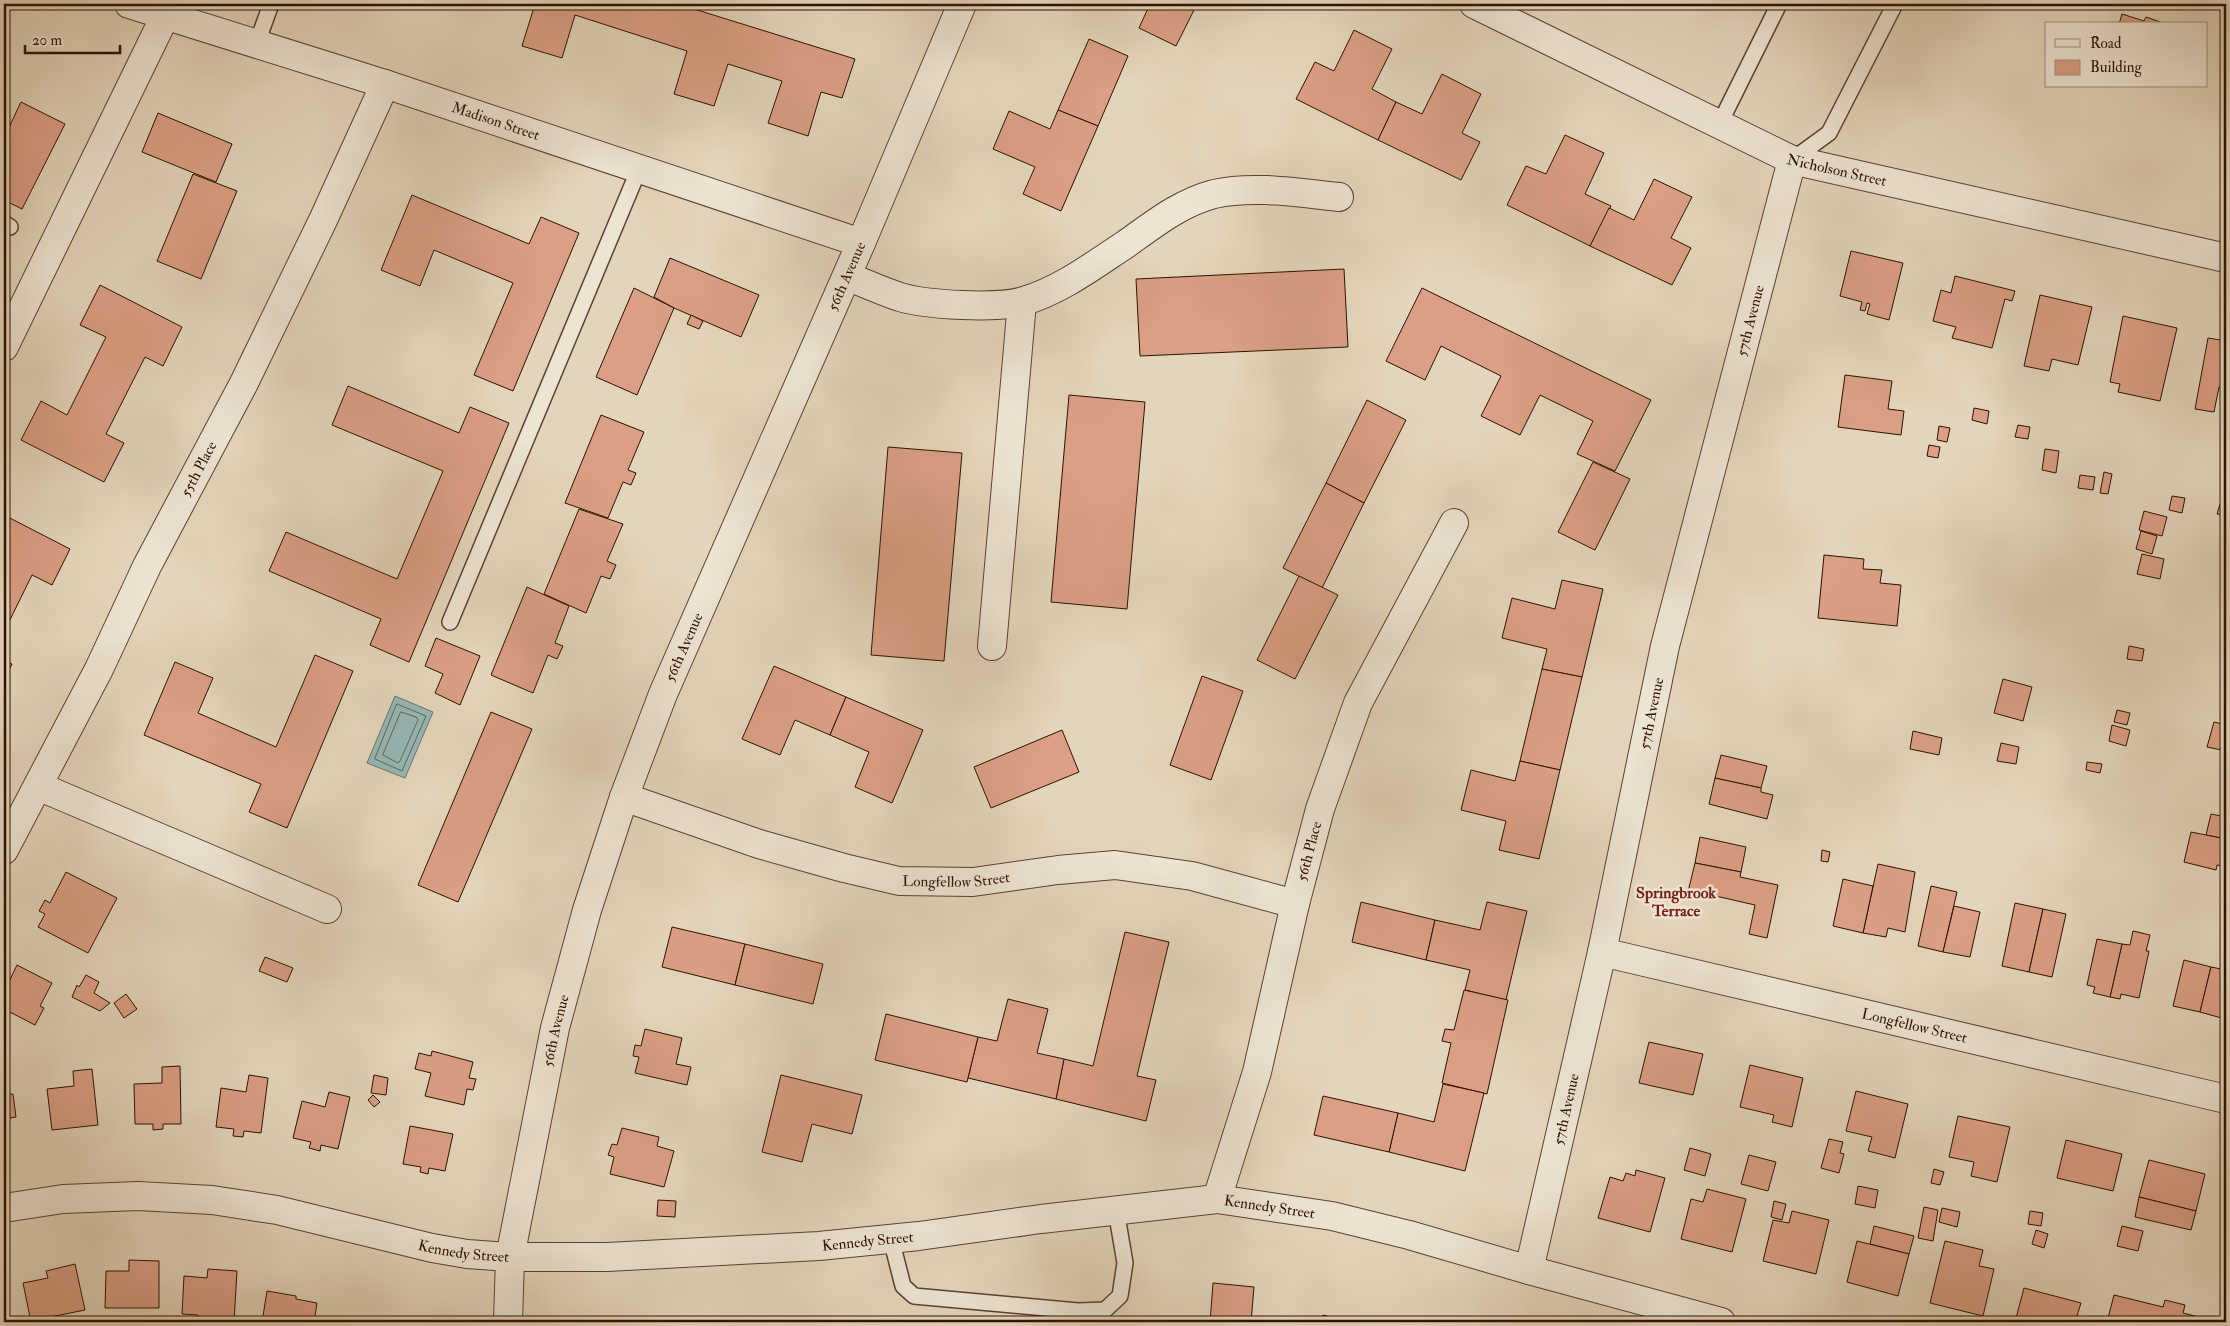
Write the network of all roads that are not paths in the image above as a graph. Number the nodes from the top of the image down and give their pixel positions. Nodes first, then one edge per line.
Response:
1 (129, 4) edge
2 (271, 4) edge
3 (962, 4) edge
4 (1474, 4) edge
5 (1780, 4) edge
6 (1895, 4) edge
7 (165, 16) junction
8 (257, 44) junction
9 (385, 84) junction
10 (1719, 125) junction
11 (1792, 160) junction
12 (639, 169) junction
13 (1339, 197) dead end
14 (861, 243) junction
15 (2226, 258) edge
16 (846, 276) junction
17 (1022, 302) junction
18 (4, 346) edge
19 (1454, 524) dead end
20 (450, 622) dead end
21 (992, 646) dead end
22 (38, 786) junction
23 (624, 797) junction
24 (4, 850) edge
25 (1295, 904) junction
26 (327, 909) dead end
27 (1602, 952) junction
28 (2226, 1099) edge
29 (1217, 1199) junction
30 (4, 1208) edge
31 (1116, 1210) junction
32 (891, 1239) junction
33 (510, 1257) junction
34 (1529, 1270) junction
35 (508, 1322) edge
36 (1721, 1322) edge

1 - 7 street, Madison Street
2 - 8 lane
3 - 14 street, 56th Avenue
4 - 10 street, Nicholson Street
5 - 10 lane
6 - 11 lane
7 - 8 street, Madison Street
7 - 18 street
8 - 9 street, Madison Street
9 - 12 street, Madison Street
9 - 22 street, 55th Place
10 - 11 street, Nicholson Street
11 - 15 street, Nicholson Street
11 - 27 street, 57th Avenue
12 - 14 street, Madison Street
12 - 20 lane
13 - 17 street
14 - 16 street, 56th Avenue
16 - 17 street
16 - 23 street, 56th Avenue
17 - 21 street
19 - 25 street, 56th Place
22 - 24 street, 55th Place
22 - 26 street
23 - 25 street, Longfellow Street
23 - 33 street, 56th Avenue
25 - 29 street, 56th Place
27 - 28 street, Longfellow Street
27 - 34 street, 57th Avenue
29 - 31 street, Kennedy Street
29 - 34 street, Kennedy Street
30 - 33 street, Kennedy Street
31 - 32 street, Kennedy Street
31 - 32 lane
32 - 33 street, Kennedy Street
33 - 35 street, 56th Avenue
34 - 36 street, Kennedy Street

